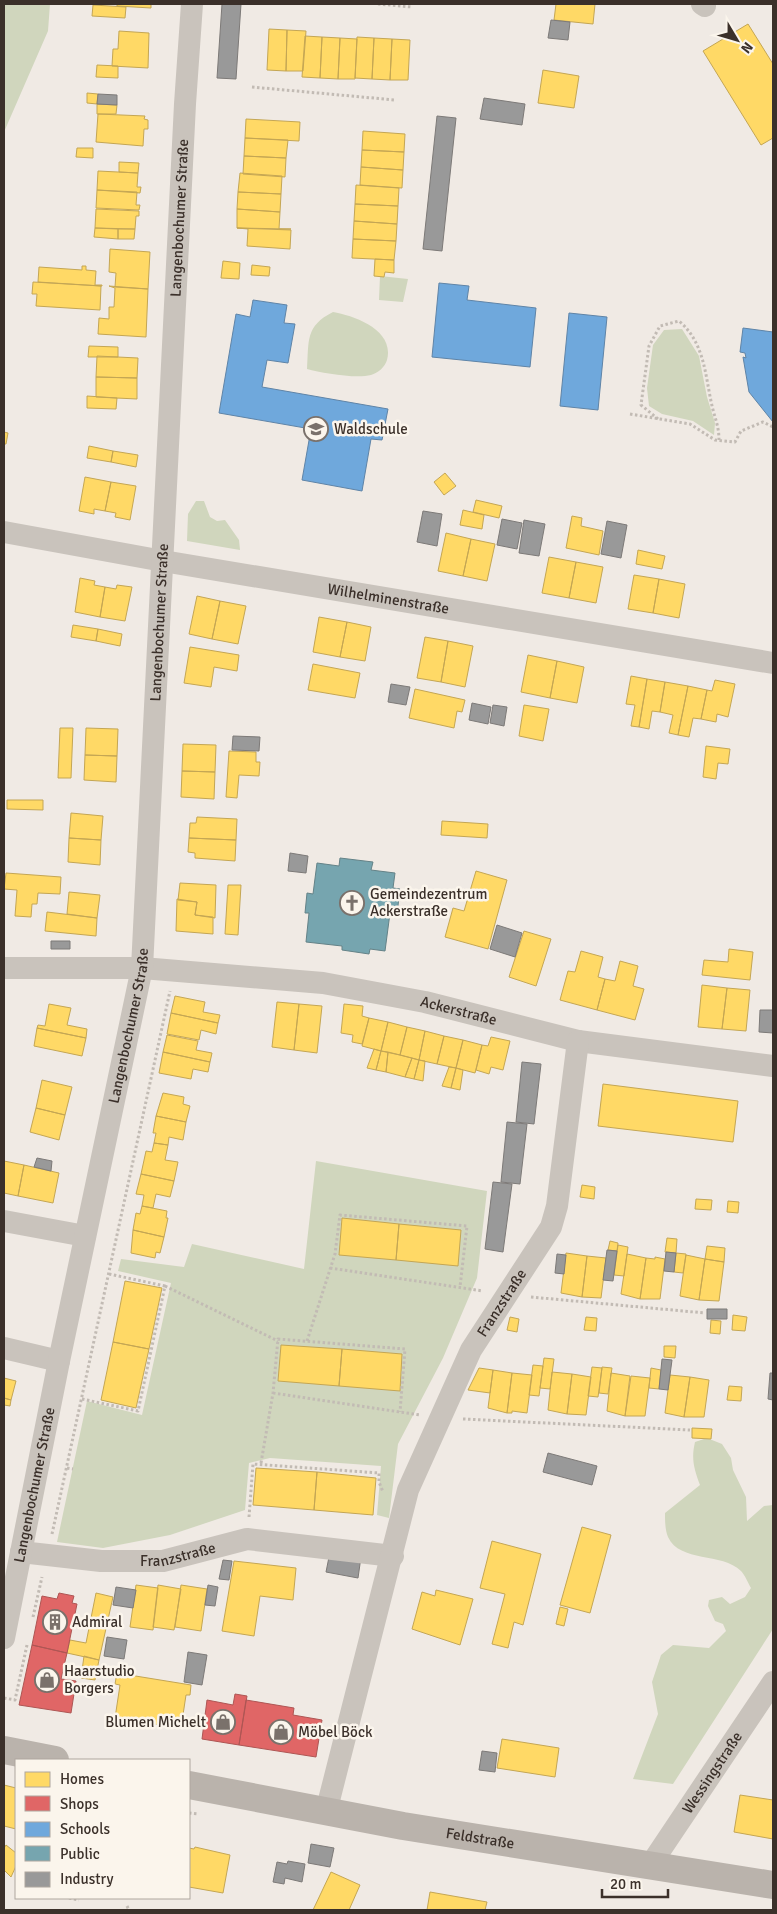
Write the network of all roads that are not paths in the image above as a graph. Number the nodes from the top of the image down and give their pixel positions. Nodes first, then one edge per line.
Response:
1 (192, 4) edge
2 (4, 532) edge
3 (163, 561) junction
4 (773, 663) edge
5 (4, 968) edge
6 (142, 968) junction
7 (578, 1041) junction
8 (773, 1066) edge
9 (4, 1221) edge
10 (85, 1236) junction
11 (4, 1348) edge
12 (59, 1360) junction
13 (21, 1552) junction
14 (393, 1556) junction
15 (4, 1638) edge
16 (773, 1682) edge
17 (4, 1750) edge
18 (51, 1759) edge
19 (190, 1785) edge
20 (326, 1812) junction
21 (651, 1864) junction
22 (773, 1884) edge

1 - 3 street, Langenbochumer Straße
2 - 3 street, Wilhelminenstraße
3 - 4 street, Wilhelminenstraße
3 - 6 street, Langenbochumer Straße
5 - 6 street, Ackerstraße
6 - 7 street, Ackerstraße
6 - 10 street, Langenbochumer Straße
7 - 8 street, Ackerstraße
7 - 14 street, Franzstraße
9 - 10 street
10 - 12 street, Langenbochumer Straße
11 - 12 street
12 - 13 street, Langenbochumer Straße
13 - 14 street, Franzstraße
13 - 15 street, Langenbochumer Straße
14 - 20 street, Franzstraße
16 - 21 street, Wessingstraße
17 - 18 main road
19 - 20 main road, Feldstraße
20 - 21 main road, Feldstraße
21 - 22 main road, Feldstraße

